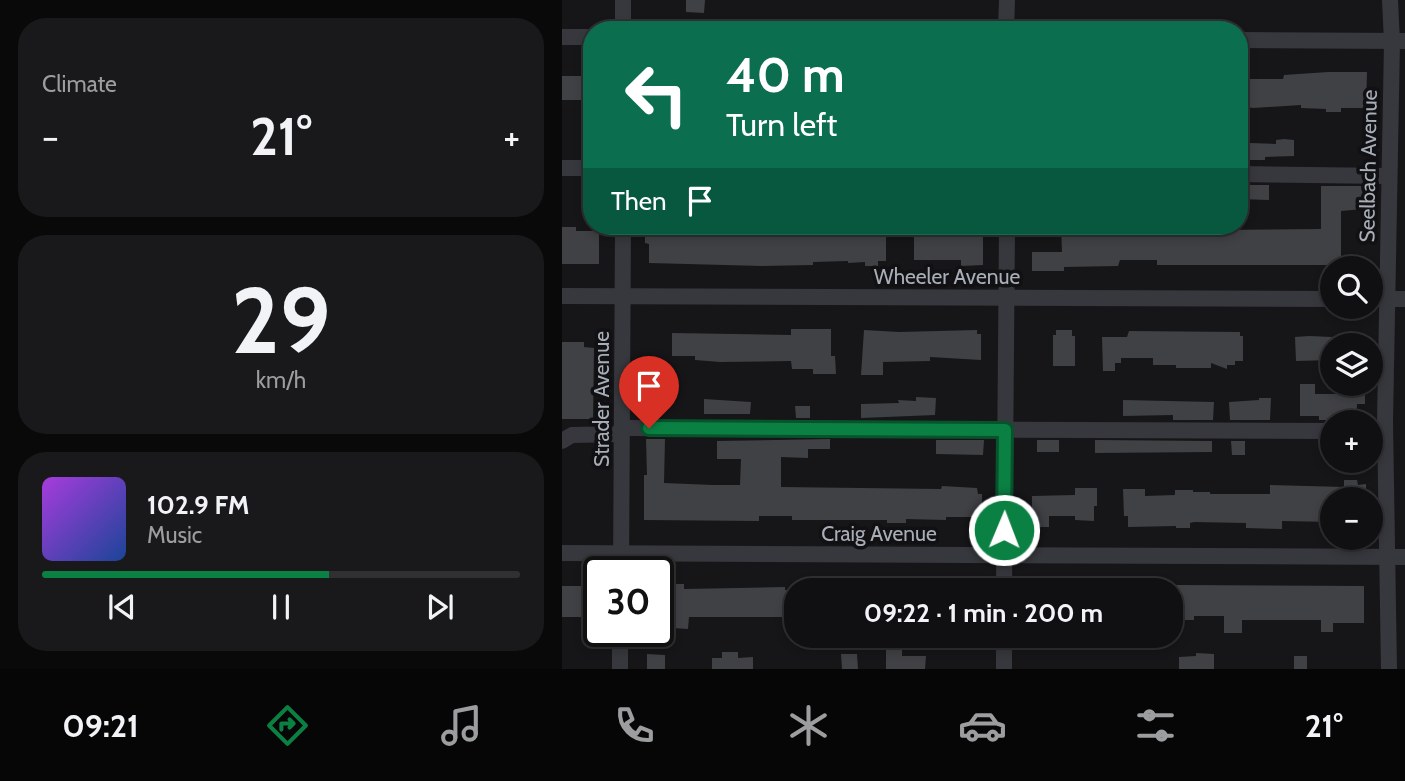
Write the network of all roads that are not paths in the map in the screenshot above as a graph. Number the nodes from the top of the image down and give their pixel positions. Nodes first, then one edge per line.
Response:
1 (623, 0) edge
2 (1007, 0) edge
3 (1390, 0) edge
4 (623, 21) edge
5 (1006, 21) edge
6 (562, 37) edge
7 (583, 37) edge
8 (1248, 40) edge
9 (1399, 41) edge
10 (583, 167) edge
11 (562, 168) edge
12 (1248, 174) edge
13 (1389, 176) junction
14 (623, 235) edge
15 (1007, 235) edge
16 (1382, 256) edge
17 (562, 296) edge
18 (623, 296) junction
19 (1006, 297) junction
20 (1320, 299) edge
21 (1383, 299) edge
22 (1405, 299) edge
23 (1379, 319) edge
24 (1378, 410) edge
25 (1005, 430) junction
26 (621, 431) junction
27 (1320, 431) edge
28 (562, 441) edge
29 (1381, 473) edge
30 (562, 553) edge
31 (621, 553) junction
32 (1004, 555) junction
33 (1386, 557) junction
34 (1405, 557) edge
35 (1004, 578) edge
36 (620, 647) edge
37 (1004, 648) edge
38 (620, 669) edge
39 (1004, 669) edge
40 (1389, 669) edge

1 - 4 street
2 - 5 street
3 - 9 street, Seelbach Avenue
6 - 7 street
8 - 9 street
9 - 13 street, Seelbach Avenue
10 - 11 street
12 - 13 street
13 - 16 street, Seelbach Avenue
14 - 18 street, Strader Avenue
15 - 19 street
17 - 18 street, Wheeler Avenue
18 - 19 street, Wheeler Avenue
18 - 26 street, Strader Avenue
19 - 20 street, Wheeler Avenue
19 - 25 street
21 - 22 street
23 - 24 street, Seelbach Avenue
25 - 26 street
25 - 27 street
25 - 32 street
26 - 28 street
26 - 31 street, Strader Avenue
29 - 33 street, Seelbach Avenue
30 - 31 street, Craig Avenue
31 - 32 street, Craig Avenue
32 - 33 street, Craig Avenue
32 - 35 street
33 - 34 street, Craig Avenue
33 - 40 street, Seelbach Avenue
36 - 38 street
37 - 39 street

